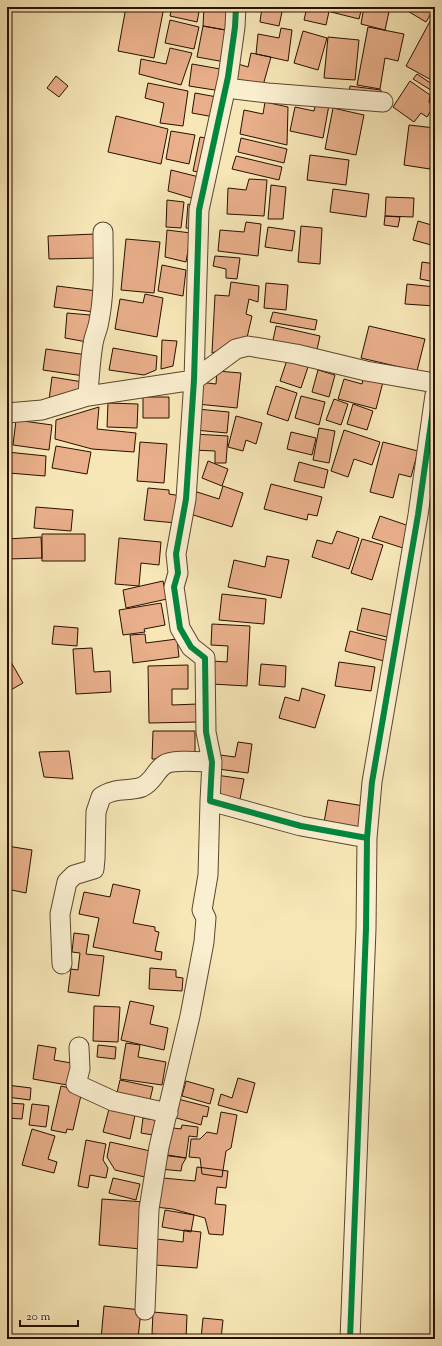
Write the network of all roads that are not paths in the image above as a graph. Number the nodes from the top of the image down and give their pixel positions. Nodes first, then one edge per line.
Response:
1 (236, 7) edge
2 (226, 88) junction
3 (383, 102) dead end
4 (103, 232) dead end
5 (194, 380) junction
6 (435, 383) edge
7 (435, 395) edge
8 (88, 396) junction
9 (7, 413) edge
10 (212, 762) junction
11 (210, 801) junction
12 (367, 838) junction
13 (62, 964) dead end
14 (79, 1047) dead end
15 (168, 1113) junction
16 (145, 1310) dead end
17 (350, 1339) edge

1 - 2 street
2 - 3 street
2 - 5 street
4 - 8 street
5 - 6 street
5 - 8 street
5 - 10 street
7 - 12 street
8 - 9 street
10 - 11 street
10 - 13 street
11 - 12 street
11 - 15 street
12 - 17 street
14 - 15 street
15 - 16 street

